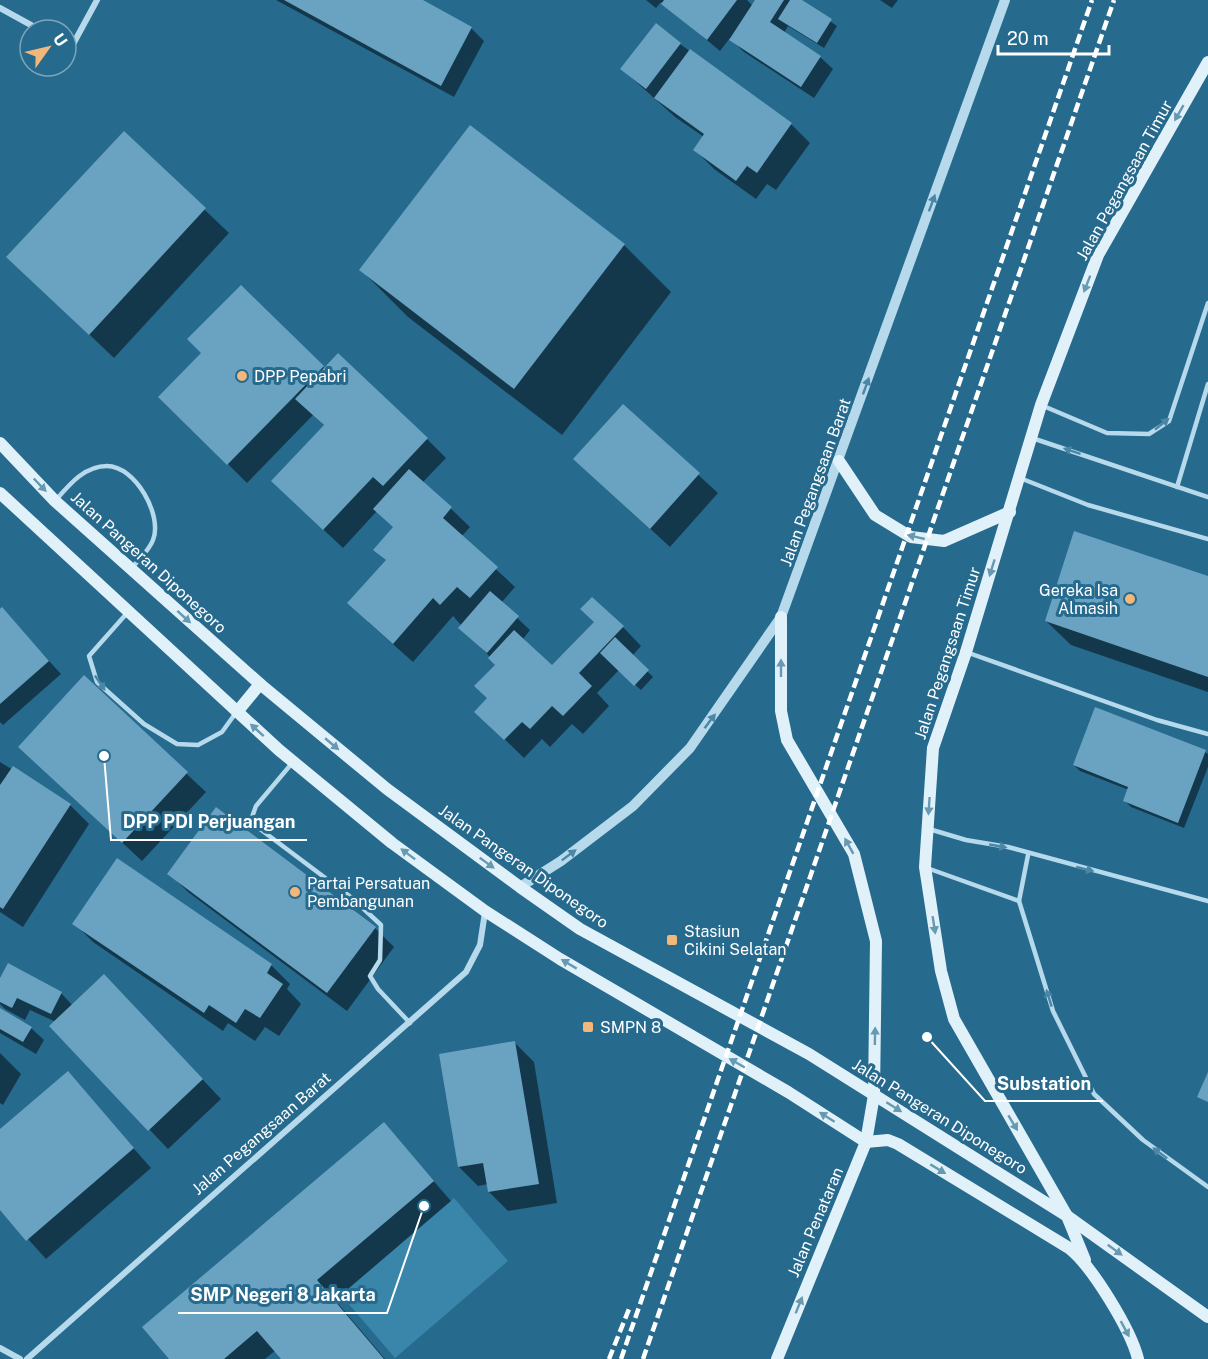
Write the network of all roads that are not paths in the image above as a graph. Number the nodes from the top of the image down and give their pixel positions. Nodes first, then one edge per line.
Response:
1 (97, 0) edge
2 (1005, 0) edge
3 (0, 8) edge
4 (19, 18) edge
5 (78, 35) edge
6 (1208, 62) edge
7 (1208, 303) edge
8 (1208, 384) edge
9 (1041, 405) junction
10 (1031, 438) junction
11 (0, 443) edge
12 (839, 461) junction
13 (1019, 478) junction
14 (1177, 487) junction
15 (0, 493) edge
16 (1208, 497) edge
17 (55, 501) junction
18 (1010, 512) junction
19 (1208, 539) edge
20 (131, 569) junction
21 (128, 612) junction
22 (781, 617) junction
23 (966, 652) junction
24 (260, 684) junction
25 (237, 712) junction
26 (1208, 734) edge
27 (293, 762) junction
28 (927, 829) junction
29 (1028, 855) junction
30 (925, 867) junction
31 (520, 887) junction
32 (1019, 901) junction
33 (1208, 901) edge
34 (485, 911) junction
35 (410, 1023) junction
36 (874, 1095) junction
37 (867, 1142) junction
38 (1208, 1187) edge
39 (1067, 1216) junction
40 (1086, 1265) junction
41 (1208, 1317) edge
42 (0, 1348) edge
43 (20, 1359) edge
44 (27, 1359) edge
45 (777, 1359) edge
46 (1138, 1359) edge

1 - 5 street
12 -> 2 street, Jalan Pegangsaan Barat
3 - 4 street
6 -> 9 main road, Jalan Pegangsaan Timur
9 -> 7 lane
8 - 14 lane
9 - 10 main road, Jalan Pegangsaan Timur
10 - 13 main road, Jalan Pegangsaan Timur
14 -> 10 lane
11 -> 17 main road, Jalan Pangeran Diponegoro
18 -> 12 main road
12 - 22 street, Jalan Pegangsaan Barat
13 - 18 main road, Jalan Pegangsaan Timur
13 - 19 lane
14 - 16 lane
15 - 21 main road
17 - 20 main road, Jalan Pangeran Diponegoro
17 - 20 lane
18 -> 23 main road, Jalan Pegangsaan Timur
20 -> 24 main road, Jalan Pangeran Diponegoro
21 - 25 main road
21 -> 25 lane
31 -> 22 street, Jalan Pegangsaan Barat
36 -> 22 main road, Jalan Penataran
23 - 26 lane
23 -> 28 main road, Jalan Pegangsaan Timur
24 - 25 main road
24 -> 31 main road, Jalan Pangeran Diponegoro
27 -> 25 main road
34 -> 27 main road
27 - 35 lane
28 -> 29 lane
28 - 30 main road, Jalan Pegangsaan Timur
29 - 32 lane
29 -> 33 lane
30 - 32 lane
30 -> 39 main road, Jalan Pegangsaan Timur
31 - 36 main road, Jalan Pangeran Diponegoro
38 -> 32 lane
34 - 35 street, Jalan Pegangsaan Barat
37 -> 34 main road
35 - 44 street, Jalan Pegangsaan Barat
36 - 37 main road, Jalan Penataran
36 -> 39 main road, Jalan Pangeran Diponegoro
37 -> 40 main road
45 -> 37 main road, Jalan Penataran
39 - 40 main road, Jalan Pegangsaan Timur
39 -> 41 main road, Jalan Pangeran Diponegoro
40 -> 46 main road
42 - 43 street

